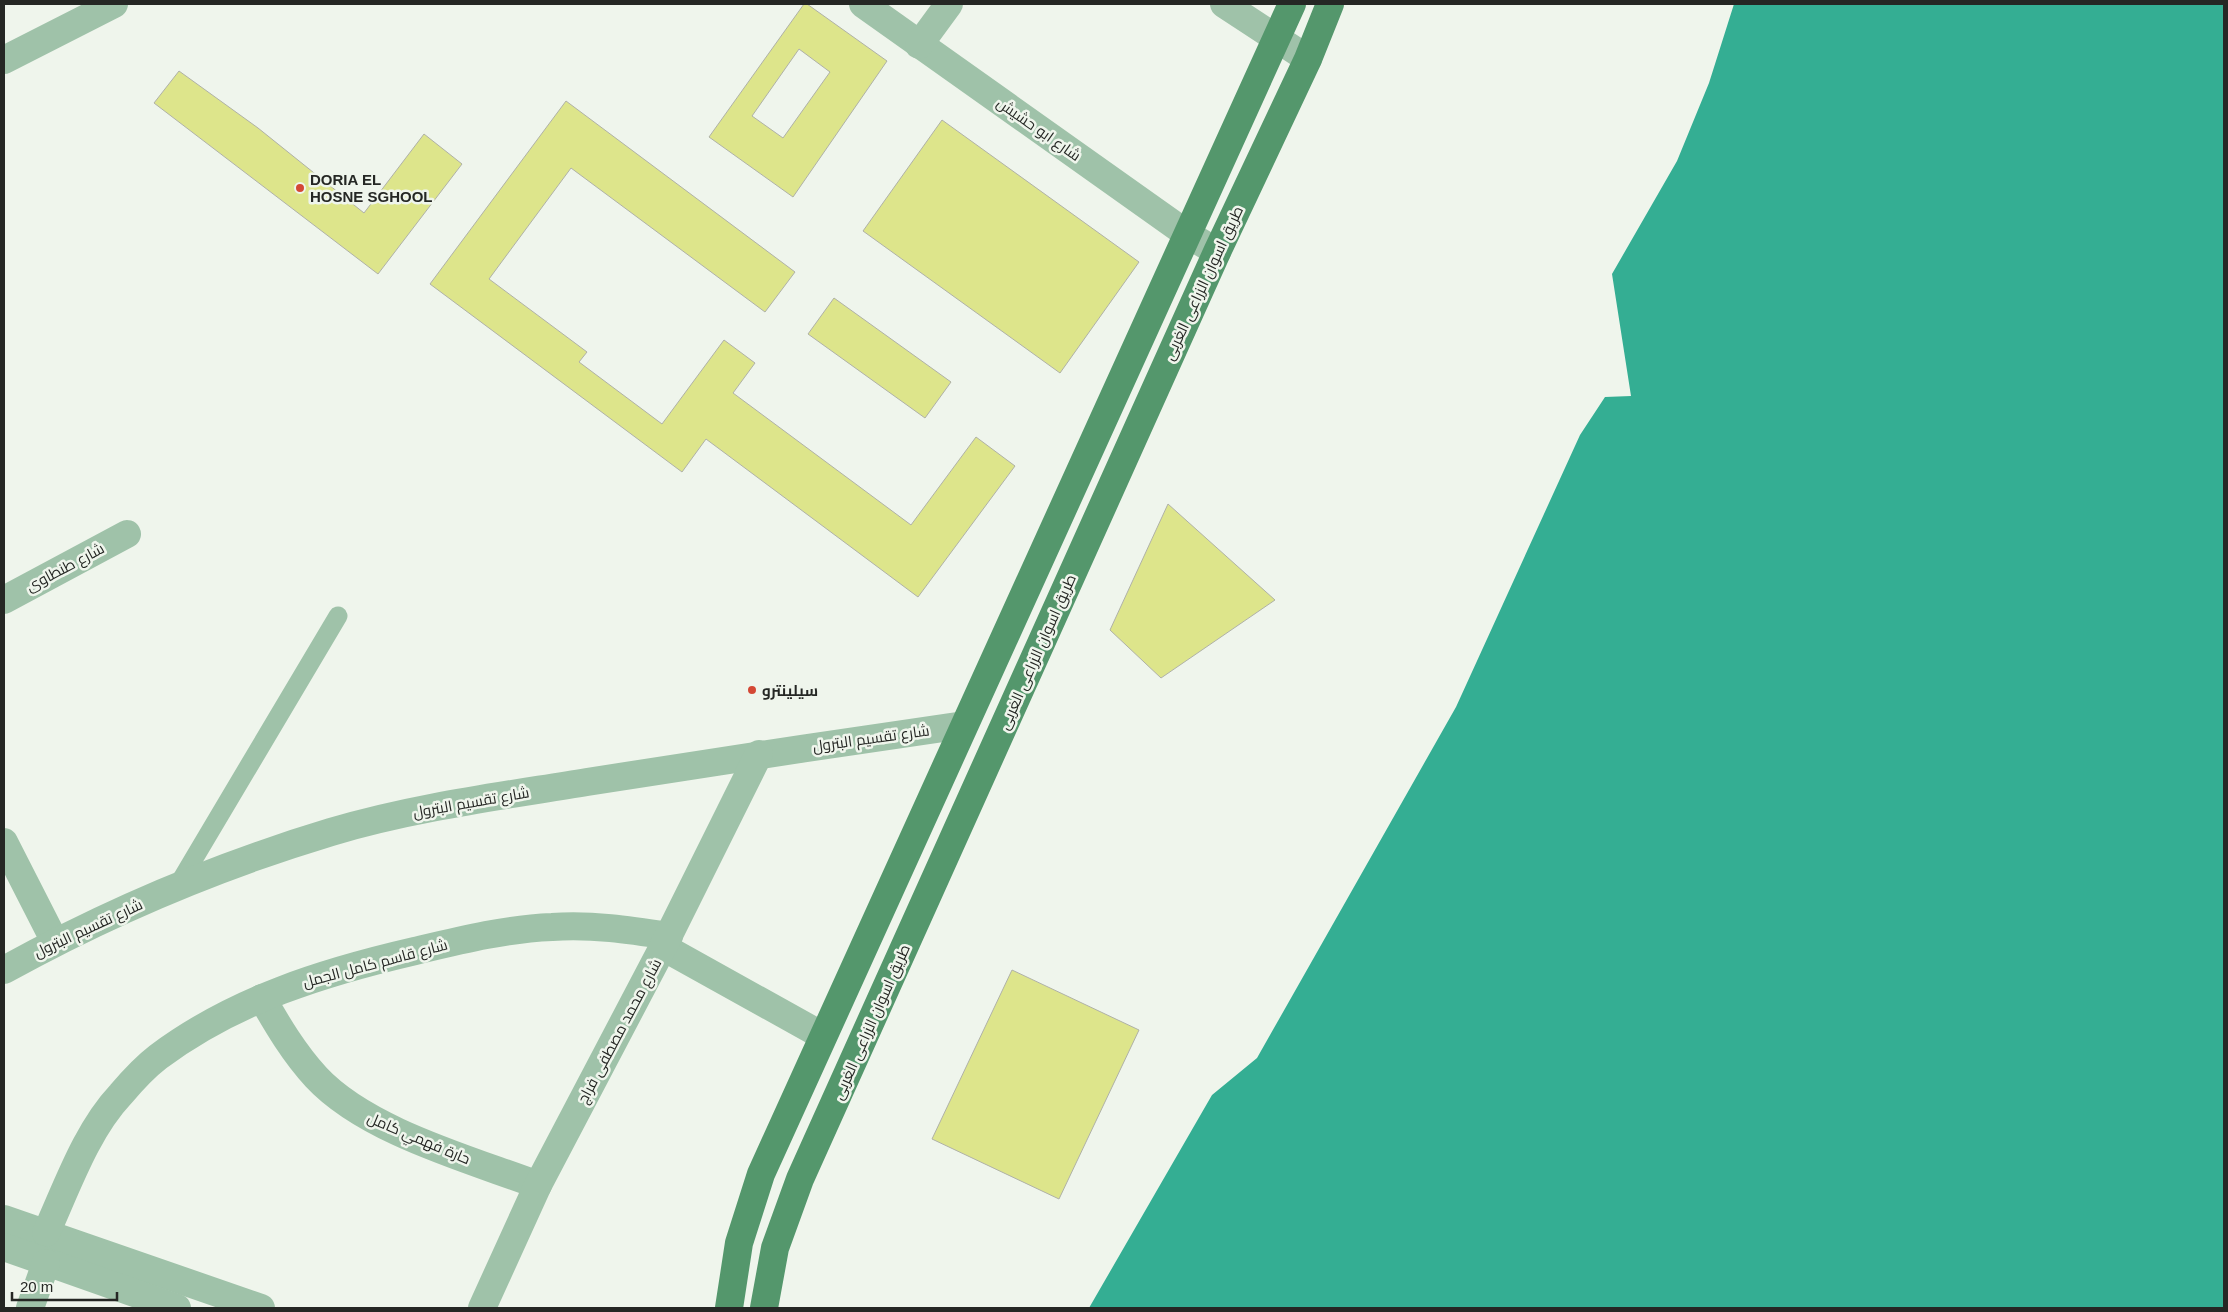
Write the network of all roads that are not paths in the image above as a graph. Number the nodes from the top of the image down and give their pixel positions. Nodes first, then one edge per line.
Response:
1 (864, 4) edge
2 (949, 4) edge
3 (1224, 4) edge
4 (1292, 4) edge
5 (1330, 4) edge
6 (104, 6) edge
7 (1277, 39) junction
8 (919, 45) junction
9 (1308, 59) junction
10 (4, 60) edge
11 (1187, 234) junction
12 (1217, 252) junction
13 (127, 534) dead end
14 (4, 600) edge
15 (338, 616) dead end
16 (964, 725) junction
17 (759, 754) junction
18 (4, 842) edge
19 (177, 887) junction
20 (55, 942) junction
21 (666, 942) junction
22 (4, 970) edge
23 (262, 998) junction
24 (823, 1036) junction
25 (538, 1185) junction
26 (4, 1219) edge
27 (46, 1233) junction
28 (4, 1247) edge
29 (46, 1263) junction
30 (30, 1308) edge
31 (177, 1308) edge
32 (260, 1308) edge
33 (482, 1308) edge
34 (729, 1308) edge
35 (764, 1308) edge

1 - 8 street, شارع ابو حشيش
2 - 8 street
3 - 7 street
4 - 7 main road
5 - 9 main road, طريق اسوان الزراعى الغربى
6 - 10 street
7 - 9 street
7 - 11 main road
8 - 11 street, شارع ابو حشيش
9 - 12 main road, طريق اسوان الزراعى الغربى
11 - 12 street, شارع ابو حشيش
11 - 16 main road
12 - 35 main road, طريق اسوان الزراعى الغربى
13 - 14 street, شارع طنطاوى
15 - 19 lane
16 - 17 street, شارع تقسيم البترول
16 - 24 main road
17 - 19 street, شارع تقسيم البترول
17 - 21 street, شارع محمد مصطفى فراج
18 - 20 street
19 - 20 street, شارع تقسيم البترول
20 - 22 street, شارع تقسيم البترول
21 - 23 street, شارع قاسم كامل الجمل
21 - 24 street
21 - 25 street, شارع محمد مصطفى فراج
23 - 25 street, حارة فهمي كامل
23 - 27 street, شارع قاسم كامل الجمل
24 - 34 main road
25 - 33 street, شارع محمد مصطفى فراج
26 - 27 street
27 - 32 street
28 - 29 street
29 - 30 street
29 - 31 street

